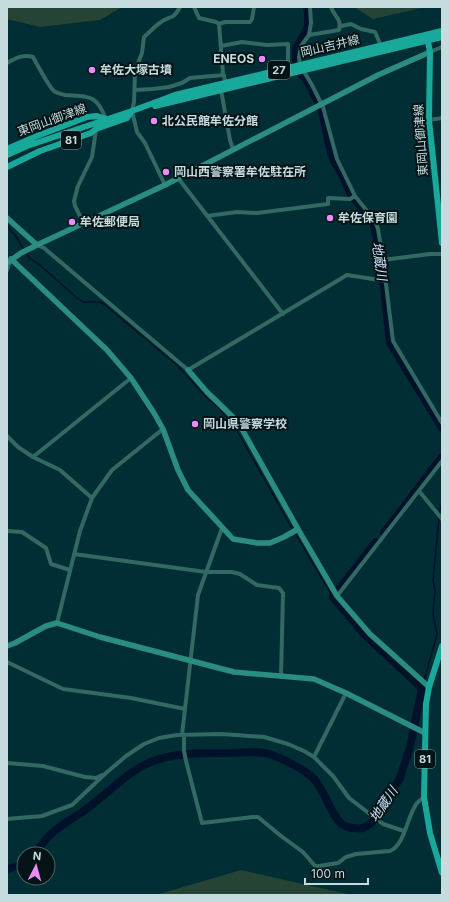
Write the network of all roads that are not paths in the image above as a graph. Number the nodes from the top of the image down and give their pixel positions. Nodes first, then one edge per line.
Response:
1 (180, 7) edge
2 (194, 7) edge
3 (254, 7) edge
4 (310, 7) edge
5 (331, 7) edge
6 (219, 24) junction
7 (340, 26) junction
8 (442, 31) edge
9 (309, 35) junction
10 (442, 37) edge
11 (427, 38) junction
12 (221, 46) junction
13 (381, 46) junction
14 (442, 47) edge
15 (430, 52) junction
16 (7, 63) edge
17 (302, 67) junction
18 (288, 68) junction
19 (224, 75) junction
20 (224, 86) junction
21 (135, 90) junction
22 (318, 105) junction
23 (132, 111) junction
24 (442, 118) edge
25 (106, 119) junction
26 (429, 120) junction
27 (95, 126) junction
28 (7, 149) edge
29 (233, 149) junction
30 (7, 155) edge
31 (7, 167) edge
32 (178, 178) junction
33 (165, 185) junction
34 (355, 196) junction
35 (207, 216) junction
36 (7, 218) edge
37 (84, 224) junction
38 (442, 243) edge
39 (34, 246) junction
40 (442, 254) edge
41 (383, 260) junction
42 (9, 261) edge
43 (7, 270) edge
44 (386, 281) junction
45 (283, 314) junction
46 (188, 370) junction
47 (131, 378) junction
48 (442, 423) edge
49 (163, 429) junction
50 (7, 436) edge
51 (33, 456) junction
52 (442, 461) edge
53 (419, 491) junction
54 (92, 498) junction
55 (442, 519) edge
56 (222, 528) junction
57 (298, 529) junction
58 (7, 531) edge
59 (74, 554) junction
60 (70, 570) junction
61 (206, 572) junction
62 (337, 596) junction
63 (57, 623) junction
64 (7, 646) edge
65 (442, 646) edge
66 (190, 661) junction
67 (7, 662) edge
68 (281, 676) junction
69 (429, 687) junction
70 (346, 693) junction
71 (185, 709) junction
72 (425, 733) junction
73 (183, 735) junction
74 (314, 757) junction
75 (7, 763) edge
76 (106, 773) junction
77 (424, 797) junction
78 (7, 819) edge
79 (404, 831) junction
80 (442, 873) edge

1 - 21 street
2 - 6 street
3 - 6 street
4 - 9 street
5 - 7 street
6 - 12 street
7 - 9 street
7 - 13 street
8 - 11 main road, 岡山吉井線 / 27
9 - 17 street
10 - 11 main road, 岡山吉井線 / 27
11 - 13 main road, 岡山吉井線 / 27
11 - 15 main road, 東岡山御津線
11 - 17 main road, 岡山吉井線 / 27
12 - 18 street
12 - 19 street
13 - 17 main road, 岡山吉井線 / 27
14 - 15 street
15 - 22 street
15 - 26 main road, 東岡山御津線
16 - 25 street
17 - 18 main road, 岡山吉井線 / 27
17 - 20 main road, 岡山吉井線 / 27
17 - 22 street
18 - 20 main road, 岡山吉井線 / 27
19 - 20 street
19 - 21 street
20 - 23 main road, 岡山吉井線 / 27
20 - 29 street
21 - 23 street
22 - 29 street
22 - 34 street
23 - 25 main road, 岡山吉井線 / 27
23 - 27 main road, 東岡山御津線 / 81
23 - 33 street
24 - 26 street
25 - 27 main road, 岡山吉井線 / 27
25 - 28 main road, 東岡山御津線 / 81
26 - 38 main road, 東岡山御津線
27 - 30 main road, 岡山吉井線 / 27
27 - 31 main road, 東岡山御津線 / 81
27 - 37 street
29 - 32 street
32 - 33 street
32 - 35 street
33 - 37 street
34 - 35 street
34 - 41 street
35 - 45 street
36 - 39 street
37 - 39 street
39 - 42 street
39 - 46 street
40 - 41 street
41 - 44 street
42 - 43 street
42 - 47 street
44 - 45 street
44 - 48 street
45 - 46 street
46 - 57 street
47 - 49 street
47 - 51 street
49 - 54 street
49 - 56 street
50 - 51 street
51 - 54 street
52 - 53 street
53 - 55 street
53 - 62 street
54 - 59 street
56 - 57 street
56 - 61 street
57 - 62 street
58 - 60 street
59 - 60 street
59 - 61 street
60 - 63 street
61 - 66 street
61 - 68 street
62 - 69 street
63 - 64 street
63 - 66 street
65 - 69 main road, 81
66 - 68 street
66 - 71 street
67 - 71 street
68 - 70 street
69 - 72 main road, 81
70 - 72 street
70 - 74 street
71 - 73 street
72 - 77 main road, 81
73 - 74 street
73 - 76 street
73 - 79 street
74 - 79 street
75 - 76 street
76 - 78 street
77 - 79 street
77 - 80 main road, 81

